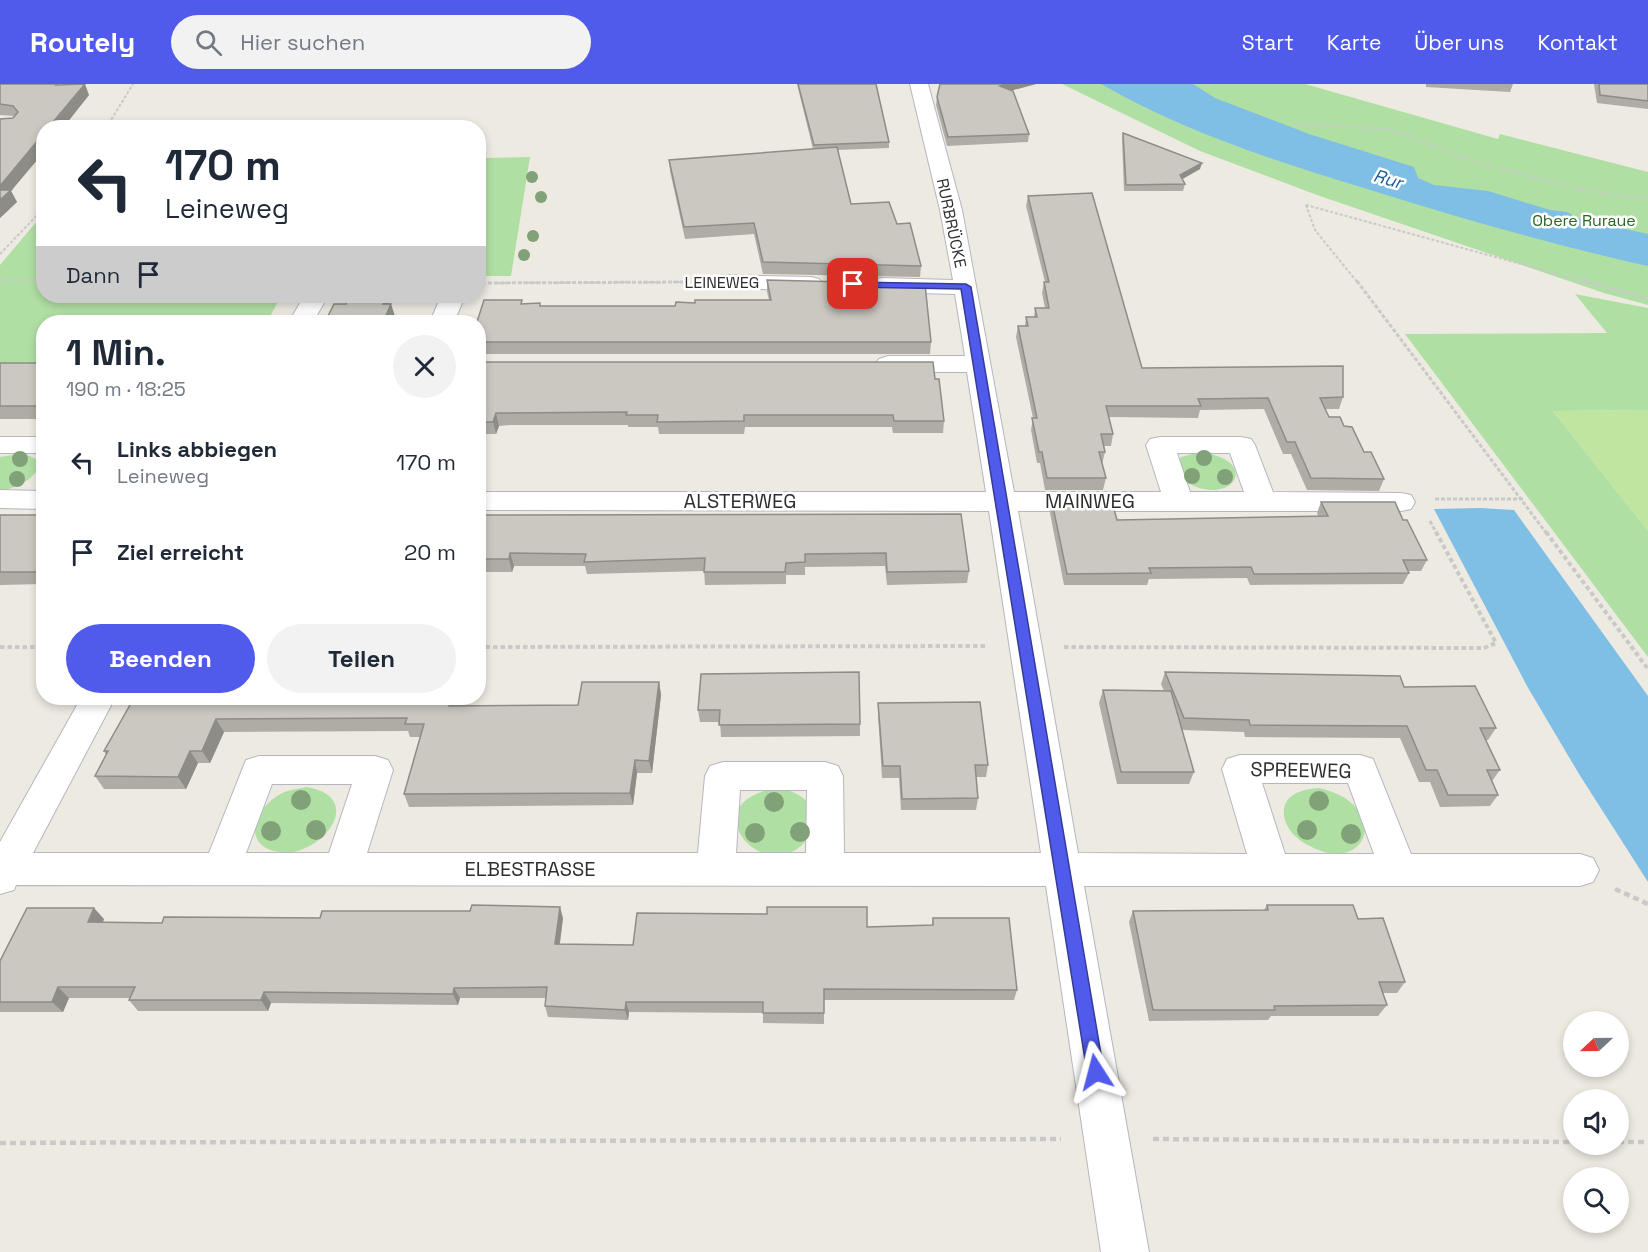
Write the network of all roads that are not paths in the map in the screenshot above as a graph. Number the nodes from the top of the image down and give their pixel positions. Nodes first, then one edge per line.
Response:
1 (919, 84) edge
2 (723, 282) road end
3 (966, 287) junction
4 (860, 364) edge
5 (979, 364) junction
6 (0, 445) edge
7 (36, 445) edge
8 (36, 497) edge
9 (0, 500) edge
10 (486, 501) edge
11 (1002, 501) junction
12 (1178, 501) junction
13 (1262, 501) junction
14 (1401, 502) road end
15 (95, 705) edge
16 (222, 868) junction
17 (343, 868) junction
18 (716, 869) junction
19 (825, 870) junction
20 (1270, 870) junction
21 (1399, 870) junction
22 (1580, 870) dead end
23 (1063, 871) junction
24 (2, 872) edge
25 (1125, 1252) edge

1 - 3 street, RURBRÜCKE
2 - 3 street, LEINEWEG
3 - 5 street, RURBRÜCKE
4 - 5 street
5 - 11 street, RURBRÜCKE
6 - 7 street
8 - 9 street
10 - 11 street, ALSTERWEG
11 - 12 street, MAINWEG
11 - 23 street, RURBRÜCKE
12 - 13 street, MAINWEG
12 - 13 street
13 - 14 street, MAINWEG
15 - 24 street
16 - 17 street, ELBESTRASSE
16 - 17 street
16 - 24 street, ELBESTRASSE
17 - 18 street, ELBESTRASSE
18 - 19 street, ELBESTRASSE
18 - 19 street
19 - 23 street, ELBESTRASSE
20 - 21 street
20 - 21 street, SPREEWEG
20 - 23 street
21 - 22 street
23 - 25 street, RURBRÜCKE

